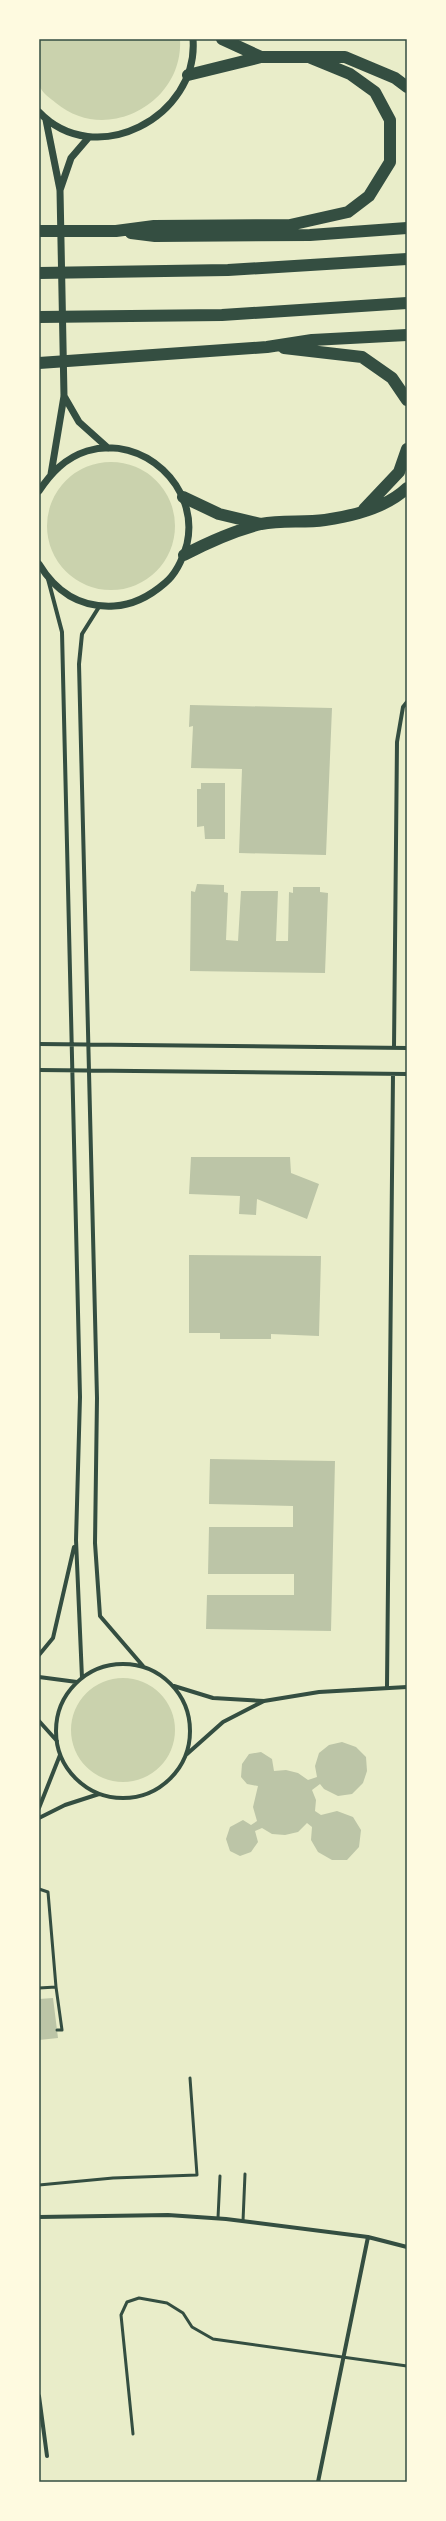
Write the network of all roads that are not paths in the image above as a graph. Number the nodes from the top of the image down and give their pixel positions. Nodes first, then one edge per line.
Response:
1 (192, 39) edge
2 (222, 39) edge
3 (260, 57) junction
4 (311, 58) junction
5 (188, 75) junction
6 (407, 87) edge
7 (39, 112) edge
8 (46, 120) junction
9 (89, 136) junction
10 (60, 190) junction
11 (407, 228) edge
12 (39, 231) edge
13 (116, 231) junction
14 (407, 259) edge
15 (39, 273) edge
16 (407, 303) edge
17 (39, 317) edge
18 (407, 335) edge
19 (267, 347) junction
20 (39, 363) edge
21 (64, 396) junction
22 (407, 400) edge
23 (108, 448) junction
24 (407, 450) edge
25 (51, 474) junction
26 (407, 488) edge
27 (39, 491) edge
28 (183, 497) junction
29 (362, 511) junction
30 (262, 524) junction
31 (184, 555) junction
32 (39, 564) edge
33 (48, 579) junction
34 (99, 607) junction
35 (407, 702) edge
36 (39, 1044) edge
37 (394, 1048) junction
38 (407, 1048) edge
39 (39, 1070) edge
40 (393, 1074) junction
41 (407, 1074) edge
42 (76, 1540) junction
43 (39, 1655) edge
44 (143, 1666) junction
45 (39, 1677) edge
46 (82, 1678) junction
47 (77, 1682) junction
48 (174, 1686) junction
49 (387, 1686) junction
50 (407, 1687) edge
51 (264, 1701) junction
52 (39, 1721) edge
53 (57, 1741) junction
54 (187, 1754) junction
55 (60, 1755) junction
56 (99, 1794) junction
57 (39, 1808) edge
58 (39, 1818) edge
59 (39, 1889) edge
60 (56, 1987) junction
61 (39, 1988) edge
62 (54, 2009) dead end
63 (59, 2009) junction
64 (57, 2030) dead end
65 (190, 2078) dead end
66 (245, 2174) dead end
67 (220, 2176) dead end
68 (39, 2185) edge
69 (39, 2217) edge
70 (218, 2218) junction
71 (243, 2221) junction
72 (368, 2237) junction
73 (407, 2247) edge
74 (344, 2357) junction
75 (407, 2366) edge
76 (39, 2396) edge
77 (133, 2434) dead end
78 (47, 2456) dead end
79 (318, 2482) edge

1 - 5 street
2 - 3 highway
3 - 4 highway
3 - 5 highway
4 - 6 highway
4 - 13 highway
5 - 9 street
7 - 8 street
8 - 9 street
8 - 10 street
9 - 10 street
10 - 21 street
11 - 13 highway
12 - 13 highway
14 - 15 highway
16 - 17 highway
18 - 19 highway
19 - 20 highway
19 - 22 highway
21 - 23 street
21 - 25 street
23 - 25 street
23 - 28 street
24 - 29 highway
25 - 27 street
26 - 29 highway
28 - 30 highway
28 - 31 street
29 - 30 highway
30 - 31 highway
31 - 34 street
32 - 33 street
33 - 34 street
33 - 42 street
34 - 44 street
35 - 37 street
36 - 37 street
37 - 38 street
39 - 40 street
40 - 41 street
40 - 49 street
42 - 43 street
42 - 46 street
44 - 46 street
44 - 48 street
45 - 47 street
46 - 47 street
47 - 53 street
48 - 51 street
48 - 54 street
49 - 50 street
49 - 51 street
51 - 54 street
52 - 53 street
53 - 55 street
54 - 56 street
55 - 56 street
55 - 57 street
56 - 58 street
59 - 60 lane
60 - 61 lane
60 - 63 lane
62 - 63 lane
63 - 64 lane
65 - 68 lane
66 - 71 lane
67 - 70 lane
69 - 70 street
70 - 71 street
71 - 72 street
72 - 73 street
72 - 74 street
74 - 75 lane
74 - 77 lane
74 - 79 street
76 - 78 street

